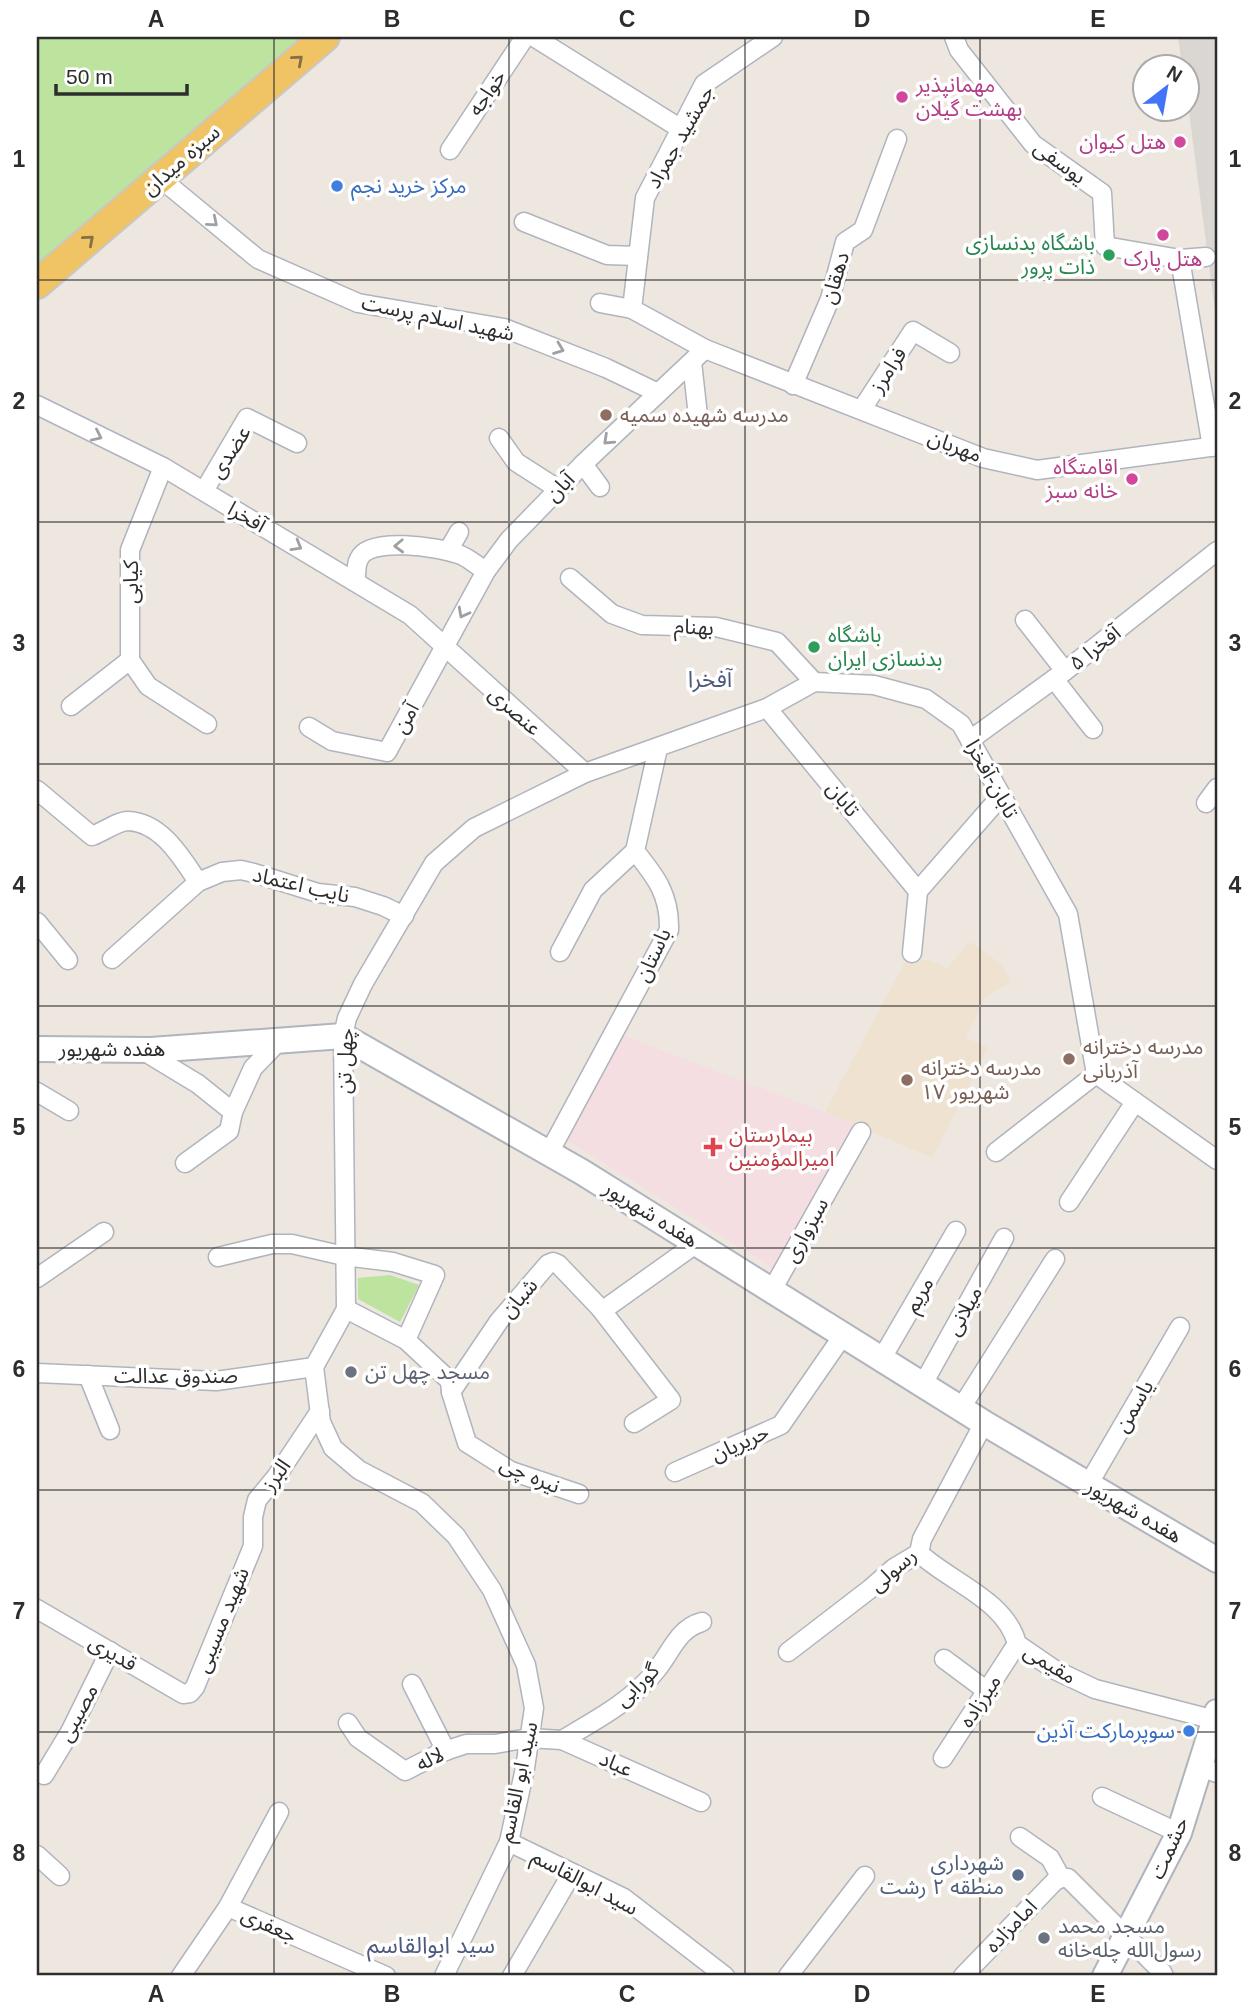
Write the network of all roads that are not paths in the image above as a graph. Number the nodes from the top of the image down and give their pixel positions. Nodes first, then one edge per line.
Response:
1 (325, 37) edge
2 (525, 37) edge
3 (534, 37) edge
4 (773, 37) edge
5 (954, 37) edge
6 (681, 129) junction
7 (897, 139) dead end
8 (450, 150) dead end
9 (160, 178) junction
10 (524, 222) dead end
11 (638, 256) junction
12 (1206, 257) dead end
13 (1180, 259) junction
14 (37, 284) edge
15 (600, 303) dead end
16 (632, 309) junction
17 (705, 349) junction
18 (950, 354) dead end
19 (692, 362) junction
20 (793, 385) junction
21 (658, 393) junction
22 (37, 405) edge
23 (862, 409) junction
24 (698, 416) dead end
25 (499, 438) dead end
26 (297, 443) dead end
27 (1215, 447) edge
28 (583, 464) junction
29 (163, 467) junction
30 (600, 486) dead end
31 (558, 489) junction
32 (204, 491) junction
33 (459, 532) dead end
34 (448, 551) junction
35 (1217, 551) edge
36 (486, 571) junction
37 (570, 578) dead end
38 (356, 580) junction
39 (1025, 620) dead end
40 (444, 648) junction
41 (130, 660) junction
42 (1060, 675) junction
43 (814, 682) junction
44 (71, 706) dead end
45 (767, 708) junction
46 (207, 724) dead end
47 (309, 727) dead end
48 (1093, 729) dead end
49 (970, 740) junction
50 (658, 748) junction
51 (585, 773) junction
52 (1217, 788) edge
53 (38, 792) edge
54 (1001, 796) junction
55 (1206, 803) dead end
56 (635, 851) junction
57 (198, 882) junction
58 (918, 891) junction
59 (404, 916) junction
60 (37, 922) edge
61 (560, 952) dead end
62 (912, 953) dead end
63 (112, 959) dead end
64 (68, 960) dead end
65 (344, 1036) junction
66 (279, 1041) junction
67 (37, 1049) edge
68 (142, 1050) junction
69 (1096, 1074) junction
70 (37, 1092) edge
71 (1135, 1102) junction
72 (69, 1111) dead end
73 (233, 1112) junction
74 (861, 1132) dead end
75 (996, 1152) dead end
76 (550, 1153) junction
77 (1217, 1160) edge
78 (185, 1163) dead end
79 (1069, 1202) dead end
80 (956, 1231) dead end
81 (104, 1232) dead end
82 (1004, 1238) dead end
83 (697, 1242) junction
84 (345, 1256) junction
85 (218, 1258) dead end
86 (1055, 1259) dead end
87 (37, 1278) edge
88 (772, 1290) junction
89 (346, 1308) junction
90 (600, 1308) junction
91 (1180, 1327) dead end
92 (844, 1334) junction
93 (406, 1340) junction
94 (882, 1358) junction
95 (314, 1367) junction
96 (37, 1373) edge
97 (88, 1375) junction
98 (923, 1384) junction
99 (450, 1392) junction
100 (961, 1408) junction
101 (320, 1411) junction
102 (634, 1423) dead end
103 (984, 1423) junction
104 (110, 1430) dead end
105 (675, 1472) dead end
106 (1088, 1485) junction
107 (579, 1494) dead end
108 (253, 1546) joint
109 (919, 1553) junction
110 (1217, 1560) edge
111 (37, 1609) edge
112 (702, 1622) dead end
113 (1017, 1644) junction
114 (110, 1651) junction
115 (788, 1652) dead end
116 (944, 1659) dead end
117 (412, 1684) dead end
118 (987, 1690) junction
119 (190, 1693) joint
120 (1216, 1716) edge
121 (348, 1723) dead end
122 (529, 1738) junction
123 (562, 1740) junction
124 (446, 1751) junction
125 (943, 1758) dead end
126 (1208, 1770) edge
127 (44, 1775) dead end
128 (1102, 1797) dead end
129 (701, 1802) dead end
130 (279, 1812) dead end
131 (1179, 1833) junction
132 (1020, 1837) dead end
133 (509, 1842) junction
134 (37, 1855) edge
135 (572, 1873) junction
136 (60, 1876) dead end
137 (865, 1876) dead end
138 (1061, 1878) junction
139 (228, 1907) junction
140 (1126, 1936) junction
141 (181, 1976) edge
142 (386, 1976) edge
143 (444, 1976) edge
144 (512, 1976) edge
145 (725, 1976) edge
146 (788, 1976) edge
147 (963, 1976) edge
148 (1105, 1976) edge
149 (1164, 1976) edge

9 -> 1 main road, سبزه میدان
2 - 8 street, خواجه
3 - 6 street
4 - 6 street, جمشید جمراد
5 - 13 street, یوسفی
6 - 11 street, جمشید جمراد
7 - 20 street, دهقان
14 -> 9 main road, سبزه میدان
9 -> 21 street, شهید اسلام پرست
10 - 11 street
11 - 16 street, جمشید جمراد
12 - 13 street, یوسفی
13 - 27 street
15 - 16 street
16 - 17 street
17 - 19 street, آبان
17 - 20 street, مهربان
18 - 23 street, فرامرز
19 - 21 street, آبان
19 - 24 street
20 - 23 street, مهربان
21 -> 28 street, آبان
22 -> 29 street, آفخرا
23 - 27 street, مهربان
25 - 31 street
26 - 32 street, عضدی
28 - 30 street
28 - 31 street, آبان
29 - 32 street, آفخرا
29 - 41 street, کیابی
31 - 36 street, آبان
32 -> 38 street, آفخرا
33 - 34 street
34 - 36 street
34 -> 38 street
35 - 42 street, آفخرا ۵
36 -> 40 street, آبان
37 - 43 street, بهنام
38 - 40 street, آفخرا
39 - 42 street
40 - 47 street, آمن
40 - 51 street, عنصری
41 - 44 street
41 - 46 street
42 - 48 street
42 - 49 street, آفخرا ۵
43 - 45 street
43 - 49 street, تابان-آفخرا
45 - 50 street
45 - 58 street, تابان
49 - 54 street, تابان-آفخرا
50 - 51 street
50 - 56 street
51 - 59 street, چهل تن
52 - 55 street
53 - 57 street
54 - 58 street
54 - 69 street, تابان-آفخرا
56 - 61 street
56 - 76 street, باستان
57 - 59 street, نایب اعتماد
57 - 63 street
58 - 62 street
59 - 65 street, چهل تن
60 - 64 street
65 - 66 main road, هفده شهریور
65 - 76 main road, هفده شهریور
65 - 84 street, چهل تن
66 - 68 main road, هفده شهریور
66 - 73 street
67 - 68 main road, هفده شهریور
68 - 73 street
69 - 71 street
69 - 75 street
70 - 72 street
71 - 77 street
71 - 79 street
73 - 78 street
74 - 88 street, سبزواری
76 - 83 main road, هفده شهریور
80 - 94 street, مریم
81 - 87 street
82 - 98 street, میلانی
83 - 88 main road, هفده شهریور
83 - 90 street
84 - 85 street
84 - 89 street, چهل تن
84 - 93 street
86 - 100 street
88 - 92 main road, هفده شهریور
89 - 93 street, نیره چی
89 - 95 street, چهل تن
90 - 99 street, شبان
90 - 102 street, شبان
91 - 106 street, یاسمن
92 - 94 main road, هفده شهریور
92 - 105 street, حریریان
93 - 99 street, نیره چی
94 - 98 main road, هفده شهریور
95 - 97 street, صندوق عدالت
95 - 101 street, سید ابو القاسم
96 - 97 street, صندوق عدالت
97 - 104 street
98 - 100 main road, هفده شهریور
99 - 107 street, نیره چی
100 - 103 main road, هفده شهریور
101 - 108 street, البرز
101 - 122 street, سید ابو القاسم
103 - 106 main road, هفده شهریور
103 - 109 street, رسولی
106 - 110 main road, هفده شهریور
108 - 119 street, شهید مسیبی
109 - 113 street, مقیمی
109 - 115 street, رسولی
111 - 114 street, قدیری
112 - 123 street, گورابی
113 - 118 street, میرزاده
113 - 120 street, مقیمی
114 - 119 street, قدیری
114 - 127 street, مصیبی
116 - 118 street
117 - 124 street
118 - 125 street, میرزاده
120 - 126 main road, حشمت
121 - 124 street, لاله
122 - 123 street, عباد
122 - 124 street, لاله
122 - 133 street, سید ابو القاسم
123 - 129 street, عباد
126 - 131 main road, حشمت
128 - 131 street
130 - 139 street
131 - 140 main road, حشمت
132 - 138 street
133 - 135 street, سید ابوالقاسم
133 - 143 street, سید ابو القاسم
134 - 136 street
135 - 144 street
135 - 145 street, سید ابوالقاسم
137 - 146 street
138 - 140 street
138 - 147 street, امامزاده
139 - 141 street, جعفری
139 - 142 street, جعفری
140 - 148 main road, حشمت
140 - 149 street

